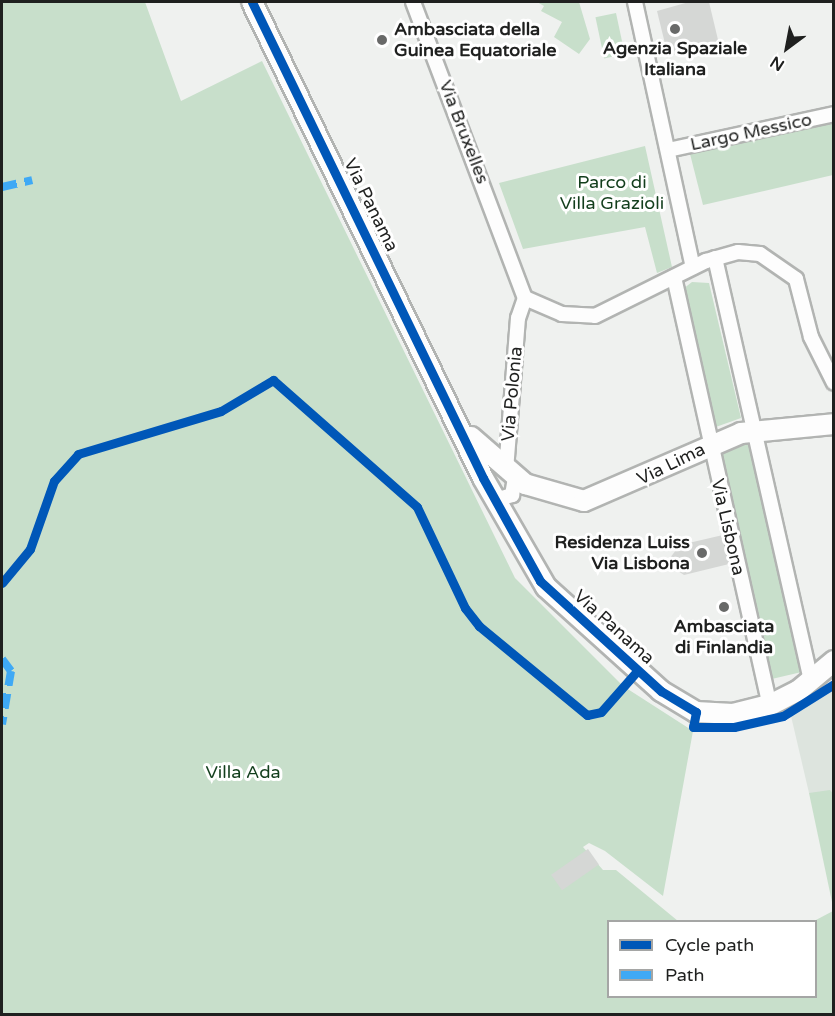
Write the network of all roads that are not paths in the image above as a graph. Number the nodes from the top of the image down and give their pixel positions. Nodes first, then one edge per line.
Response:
1 (252, 2) edge
2 (413, 2) edge
3 (637, 2) edge
4 (834, 114) edge
5 (668, 150) junction
6 (715, 258) junction
7 (693, 267) junction
8 (674, 277) junction
9 (525, 298) junction
10 (834, 383) edge
11 (459, 423) junction
12 (834, 424) edge
13 (754, 430) junction
14 (710, 444) junction
15 (509, 474) junction
16 (497, 496) junction
17 (834, 661) edge
18 (811, 682) junction
19 (770, 705) junction

1 - 11 street, Via Panama
2 - 9 street, Via Bruxelles
3 - 5 street
4 - 5 street, Largo Messico
5 - 7 street
6 - 7 street
6 - 10 street
6 - 13 street
7 - 8 street
8 - 9 street
8 - 14 street, Via Lisbona
9 - 15 street, Via Polonia
11 - 15 street
11 - 16 street, Via Panama
12 - 13 street, Via Lima
13 - 14 street, Via Lima
13 - 18 street
14 - 15 street, Via Lima
14 - 19 street, Via Lisbona
15 - 16 street, Via Polonia
15 - 16 street
16 - 19 street, Via Panama
17 - 18 street, Via Panama
18 - 19 street, Via Panama

